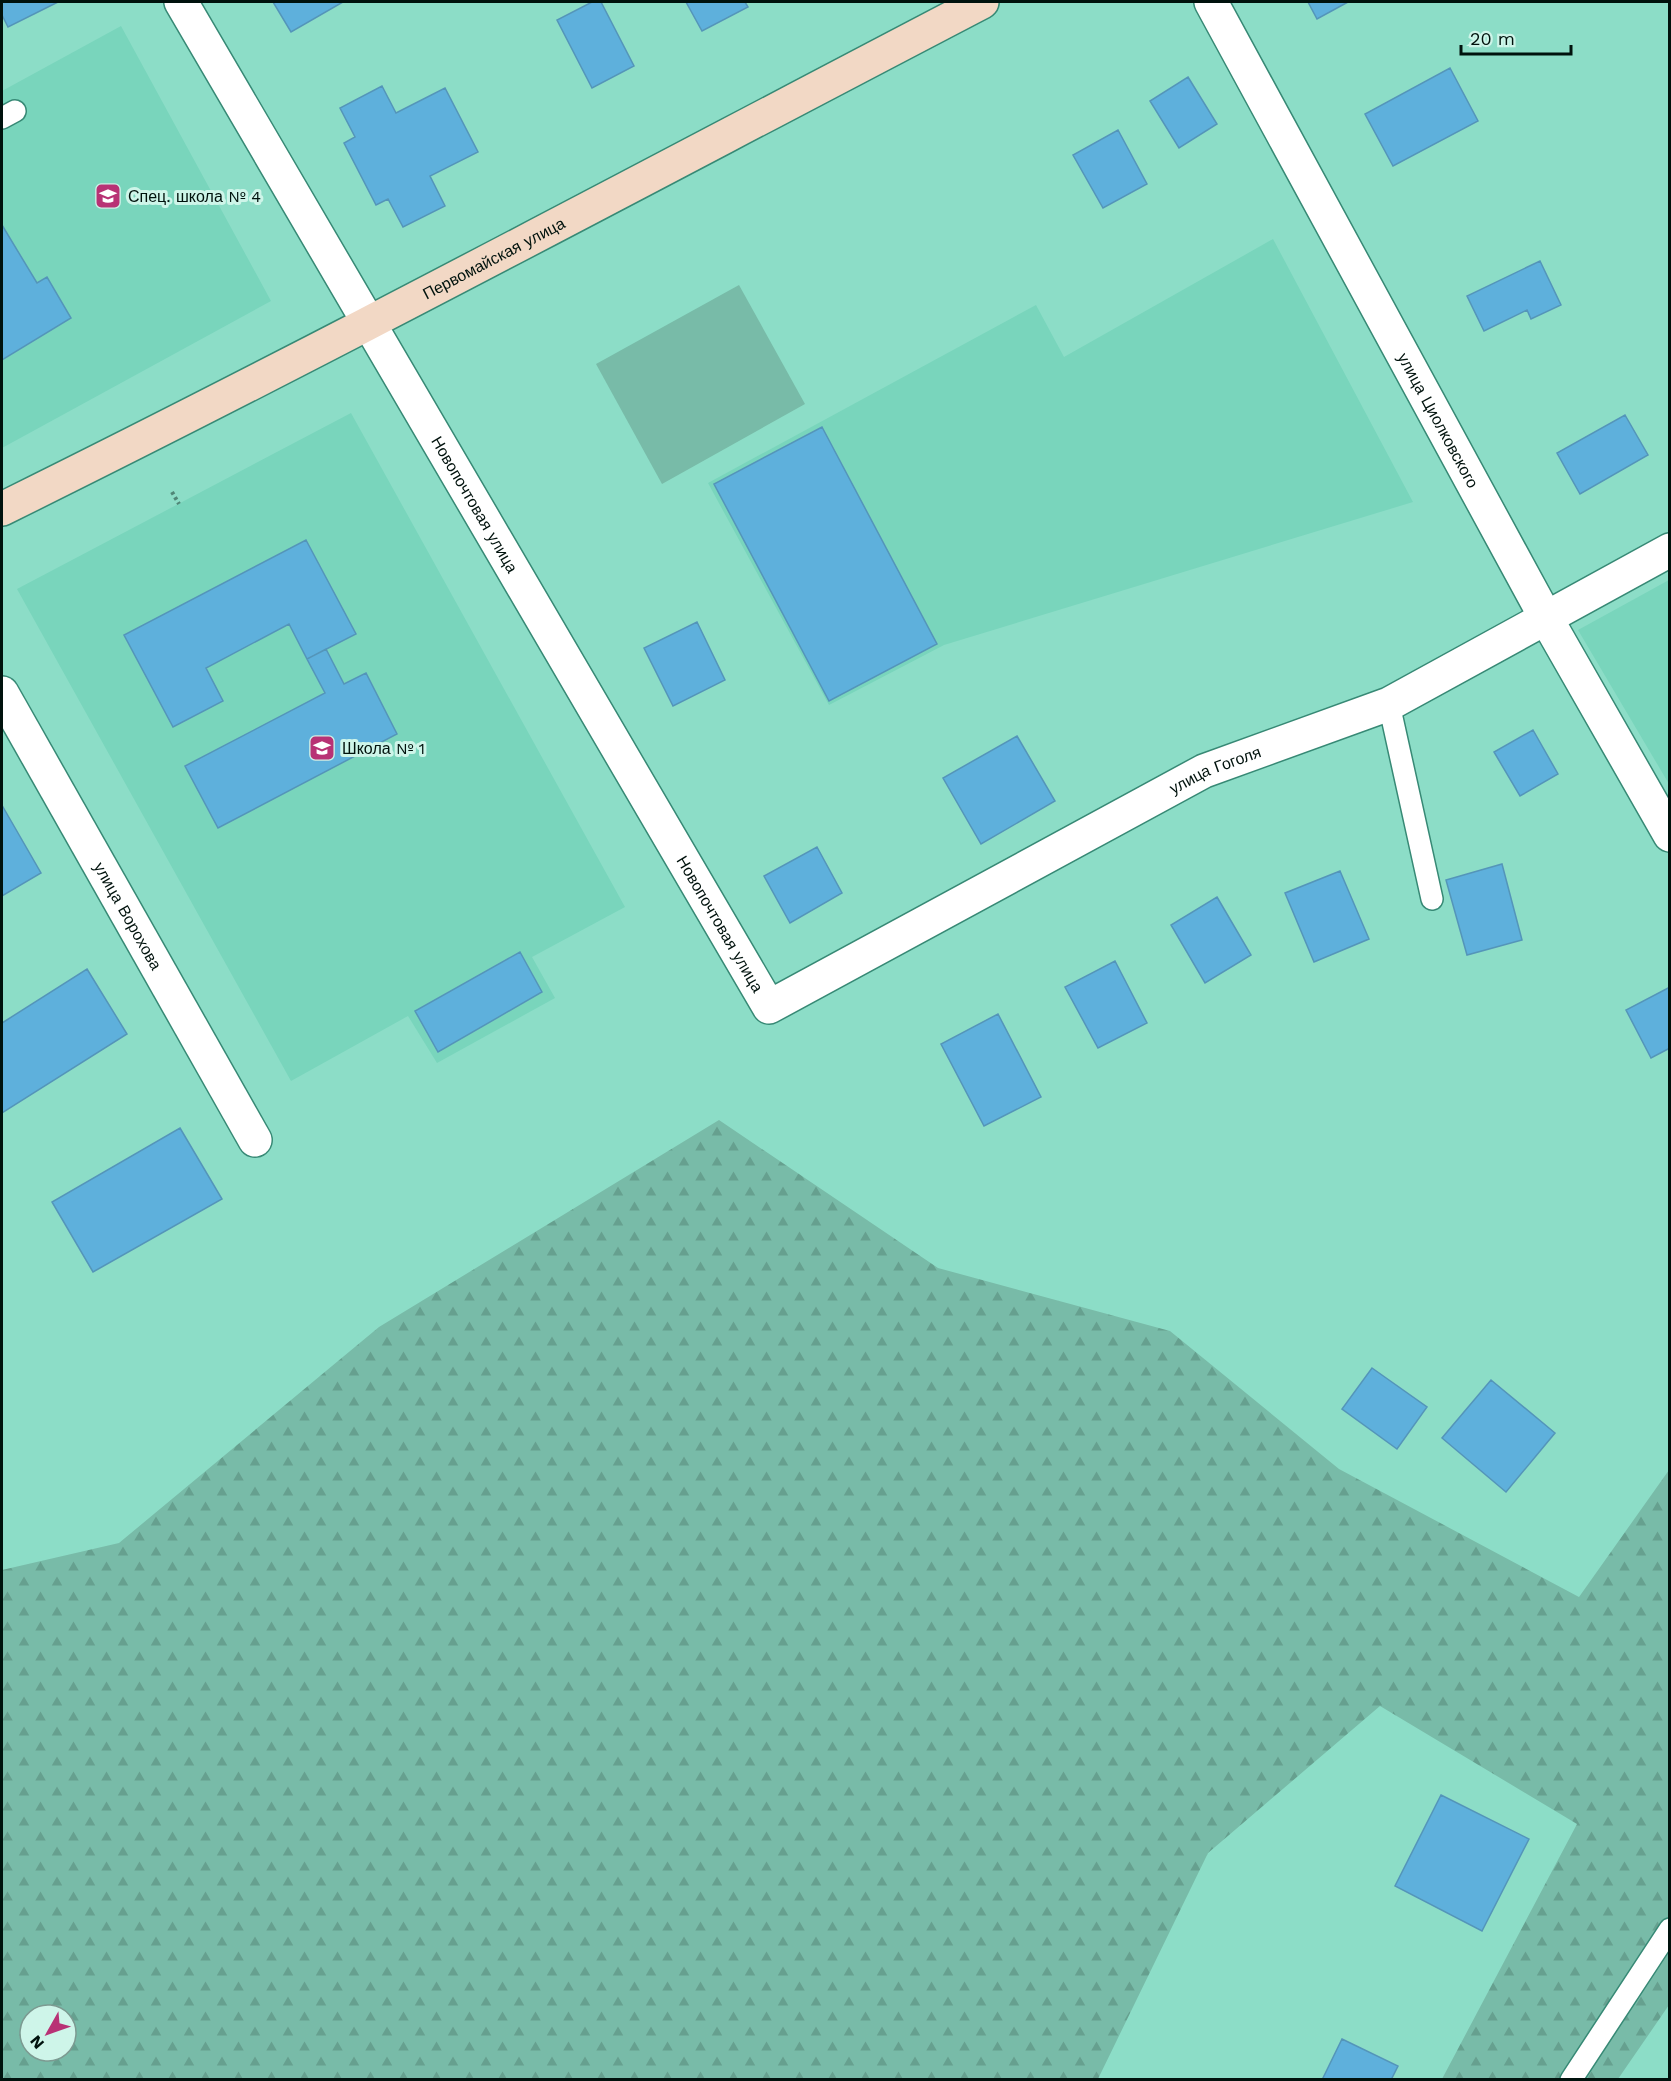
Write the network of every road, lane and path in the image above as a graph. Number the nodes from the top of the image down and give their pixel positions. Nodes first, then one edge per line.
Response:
1 (182, 2) edge
2 (982, 2) edge
3 (1211, 2) edge
4 (368, 323) junction
5 (172, 492) dead end
6 (179, 504) dead end
7 (2, 509) edge
8 (1670, 550) edge
9 (1546, 618) junction
10 (2, 693) edge
11 (1389, 704) junction
12 (1670, 835) edge
13 (1432, 899) dead end
14 (769, 1007) joint
15 (255, 1140) dead end
16 (1670, 1929) edge
17 (1571, 2079) edge

1 - 4 street, Новопочтовая улица
2 - 4 street, Первомайская улица
3 - 9 street, улица Циолковского
4 - 7 street, Первомайская улица
4 - 14 street, Новопочтовая улица
5 - 6 path
8 - 9 street, улица Гоголя
9 - 11 street, улица Гоголя
9 - 12 street, улица Циолковского
10 - 15 street, улица Ворохова
11 - 13 lane
11 - 14 street, улица Гоголя
16 - 17 lane

